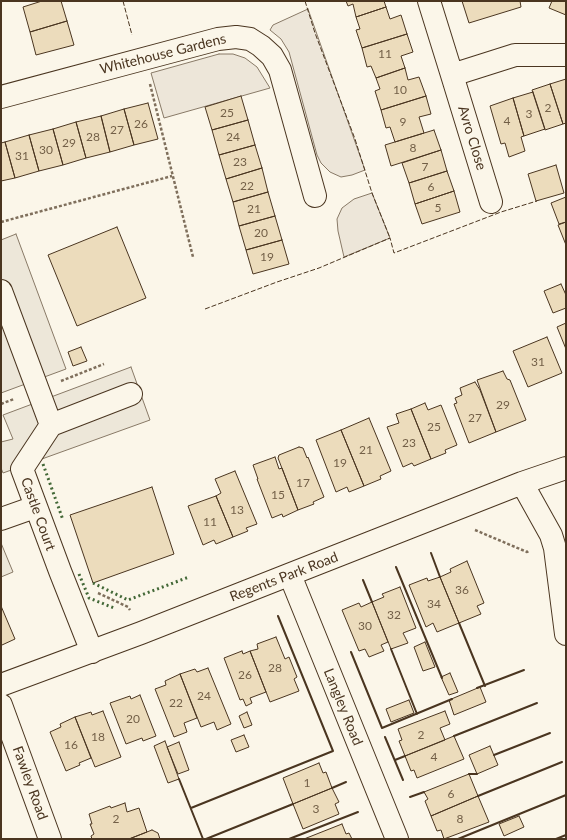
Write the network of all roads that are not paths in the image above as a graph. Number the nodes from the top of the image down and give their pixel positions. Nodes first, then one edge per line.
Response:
1 (429, 1) edge
2 (566, 55) edge
3 (452, 75) junction
4 (1, 97) edge
5 (315, 196) dead end
6 (491, 202) dead end
7 (1, 291) edge
8 (131, 394) dead end
9 (51, 425) junction
10 (564, 473) edge
11 (522, 483) junction
12 (35, 507) junction
13 (1, 519) edge
14 (290, 576) junction
15 (566, 634) edge
16 (92, 652) junction
17 (1, 685) edge
18 (1, 705) edge
19 (50, 839) edge
20 (397, 839) edge

1 - 3 street, Avro Close
2 - 3 street
3 - 6 street, Avro Close
4 - 5 street, Whitehouse Gardens
7 - 9 street
8 - 9 street
9 - 12 street, Castle Court
10 - 11 street, Regents Park Road
11 - 14 street, Regents Park Road
11 - 15 street
12 - 13 street
12 - 16 street, Castle Court
14 - 16 street, Regents Park Road
14 - 20 street, Langley Road
16 - 17 street, Regents Park Road
18 - 19 street, Fawley Road

